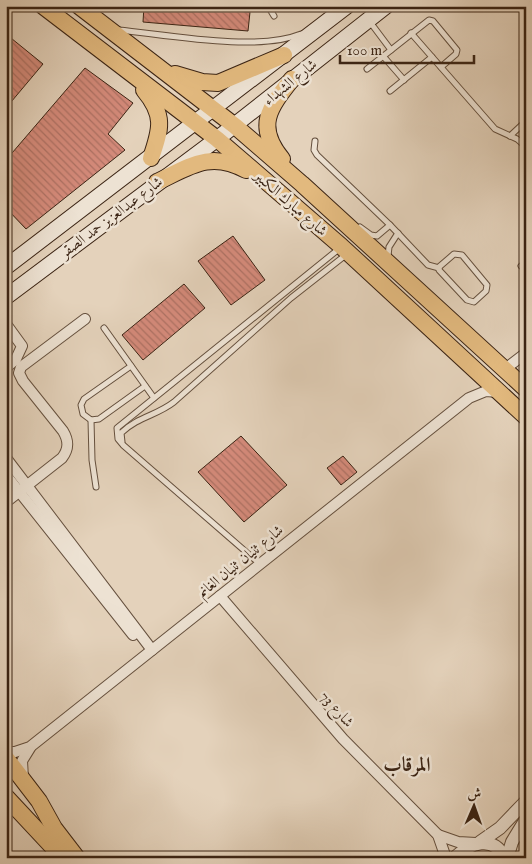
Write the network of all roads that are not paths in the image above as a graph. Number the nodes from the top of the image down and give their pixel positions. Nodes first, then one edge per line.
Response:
1 (43, 6) edge
2 (79, 6) edge
3 (268, 6) edge
4 (347, 6) edge
5 (386, 6) edge
6 (274, 16) dead end
7 (368, 20) junction
8 (322, 26) junction
9 (107, 28) junction
10 (411, 33) junction
11 (391, 50) junction
12 (284, 55) junction
13 (383, 56) junction
14 (432, 57) junction
15 (441, 67) junction
16 (160, 69) junction
17 (367, 69) dead end
18 (129, 73) junction
19 (292, 79) junction
20 (404, 80) junction
21 (390, 91) dead end
22 (214, 108) junction
23 (526, 121) edge
24 (197, 122) junction
25 (234, 126) junction
26 (510, 136) junction
27 (217, 139) junction
28 (314, 141) dead end
29 (526, 147) edge
30 (151, 158) junction
31 (157, 182) junction
32 (266, 182) junction
33 (302, 184) junction
34 (342, 221) junction
35 (390, 225) junction
36 (398, 233) junction
37 (345, 250) junction
38 (6, 268) edge
39 (394, 268) junction
40 (439, 268) junction
41 (6, 280) edge
42 (6, 297) edge
43 (85, 319) dead end
44 (6, 324) edge
45 (104, 328) dead end
46 (526, 353) edge
47 (131, 366) junction
48 (6, 368) edge
49 (473, 368) junction
50 (505, 369) junction
51 (145, 386) junction
52 (526, 389) edge
53 (501, 394) junction
54 (154, 398) junction
55 (469, 398) junction
56 (525, 416) edge
57 (91, 420) junction
58 (123, 445) junction
59 (6, 458) edge
60 (6, 475) edge
61 (96, 487) dead end
62 (23, 489) junction
63 (6, 502) edge
64 (260, 564) junction
65 (220, 596) junction
66 (150, 652) junction
67 (30, 747) junction
68 (6, 752) edge
69 (6, 758) edge
70 (23, 780) junction
71 (39, 801) junction
72 (526, 801) edge
73 (12, 810) edge
74 (526, 819) edge
75 (438, 835) junction
76 (478, 843) junction
77 (64, 858) edge
78 (76, 858) edge
79 (446, 858) edge
80 (454, 858) edge
81 (506, 858) edge

1 - 18 main road, شارع مبارك الكبير
2 - 9 main road, شارع مبارك الكبير
3 - 6 lane
4 - 8 main road, شارع الشهداء
5 - 7 main road, شارع الشهداء
7 - 11 lane
7 - 19 main road, شارع الشهداء
8 - 9 lane
8 - 12 main road, شارع الشهداء
9 - 16 main road, شارع مبارك الكبير
10 - 11 lane
10 - 14 lane
10 - 15 lane
11 - 13 lane
12 - 16 main road
12 - 22 main road, شارع الشهداء
13 - 17 lane
13 - 20 lane
14 - 15 lane
14 - 20 lane
15 - 26 lane
16 - 22 main road, شارع مبارك الكبير
18 - 24 main road, شارع مبارك الكبير
18 - 30 main road
19 - 25 main road, شارع الشهداء
19 - 33 main road
20 - 21 lane
22 - 24 main road, شارع الشهداء
22 - 25 main road, شارع مبارك الكبير
23 - 26 lane
24 - 27 main road, شارع مبارك الكبير
24 - 30 main road, شارع عبدالعزيز حمد الصقر
25 - 27 main road, شارع الشهداء
25 - 33 main road, شارع مبارك الكبير
26 - 29 lane
27 - 31 main road, شارع عبدالعزيز حمد الصقر
27 - 32 main road, شارع مبارك الكبير
28 - 35 lane
30 - 38 main road, شارع عبدالعزيز حمد الصقر
31 - 32 main road
31 - 42 main road, شارع عبدالعزيز حمد الصقر
32 - 37 main road, شارع مبارك الكبير
33 - 34 main road, شارع مبارك الكبير
34 - 35 lane
34 - 39 main road, شارع مبارك الكبير
35 - 36 lane
36 - 39 lane
36 - 40 lane
37 - 49 main road, شارع مبارك الكبير
37 - 54 lane
37 - 58 lane
38 - 41 main road
39 - 50 main road, شارع مبارك الكبير
40 - 40 lane
43 - 62 street
44 - 48 street
45 - 47 lane
46 - 50 street
47 - 51 lane
47 - 57 lane
49 - 53 main road, شارع مبارك الكبير
49 - 55 street
50 - 52 main road, شارع مبارك الكبير
51 - 54 lane
51 - 57 lane
53 - 55 street
53 - 56 main road, شارع مبارك الكبير
54 - 58 lane
55 - 64 street, شارع ثنيان ثنيان الغانم
57 - 61 lane
58 - 64 lane
59 - 62 street
60 - 62 street
62 - 63 street
62 - 66 street
64 - 65 street, شارع ثنيان ثنيان الغانم
65 - 66 street, شارع ثنيان ثنيان الغانم
65 - 75 street, شارع 73
66 - 67 street, شارع ثنيان ثنيان الغانم
67 - 68 street
67 - 70 street
69 - 70 main road
70 - 71 main road
71 - 73 main road
71 - 78 main road
72 - 76 street
73 - 77 main road
74 - 81 street
75 - 76 street, شارع 73
75 - 79 street, شارع 73
76 - 80 street
76 - 81 street

